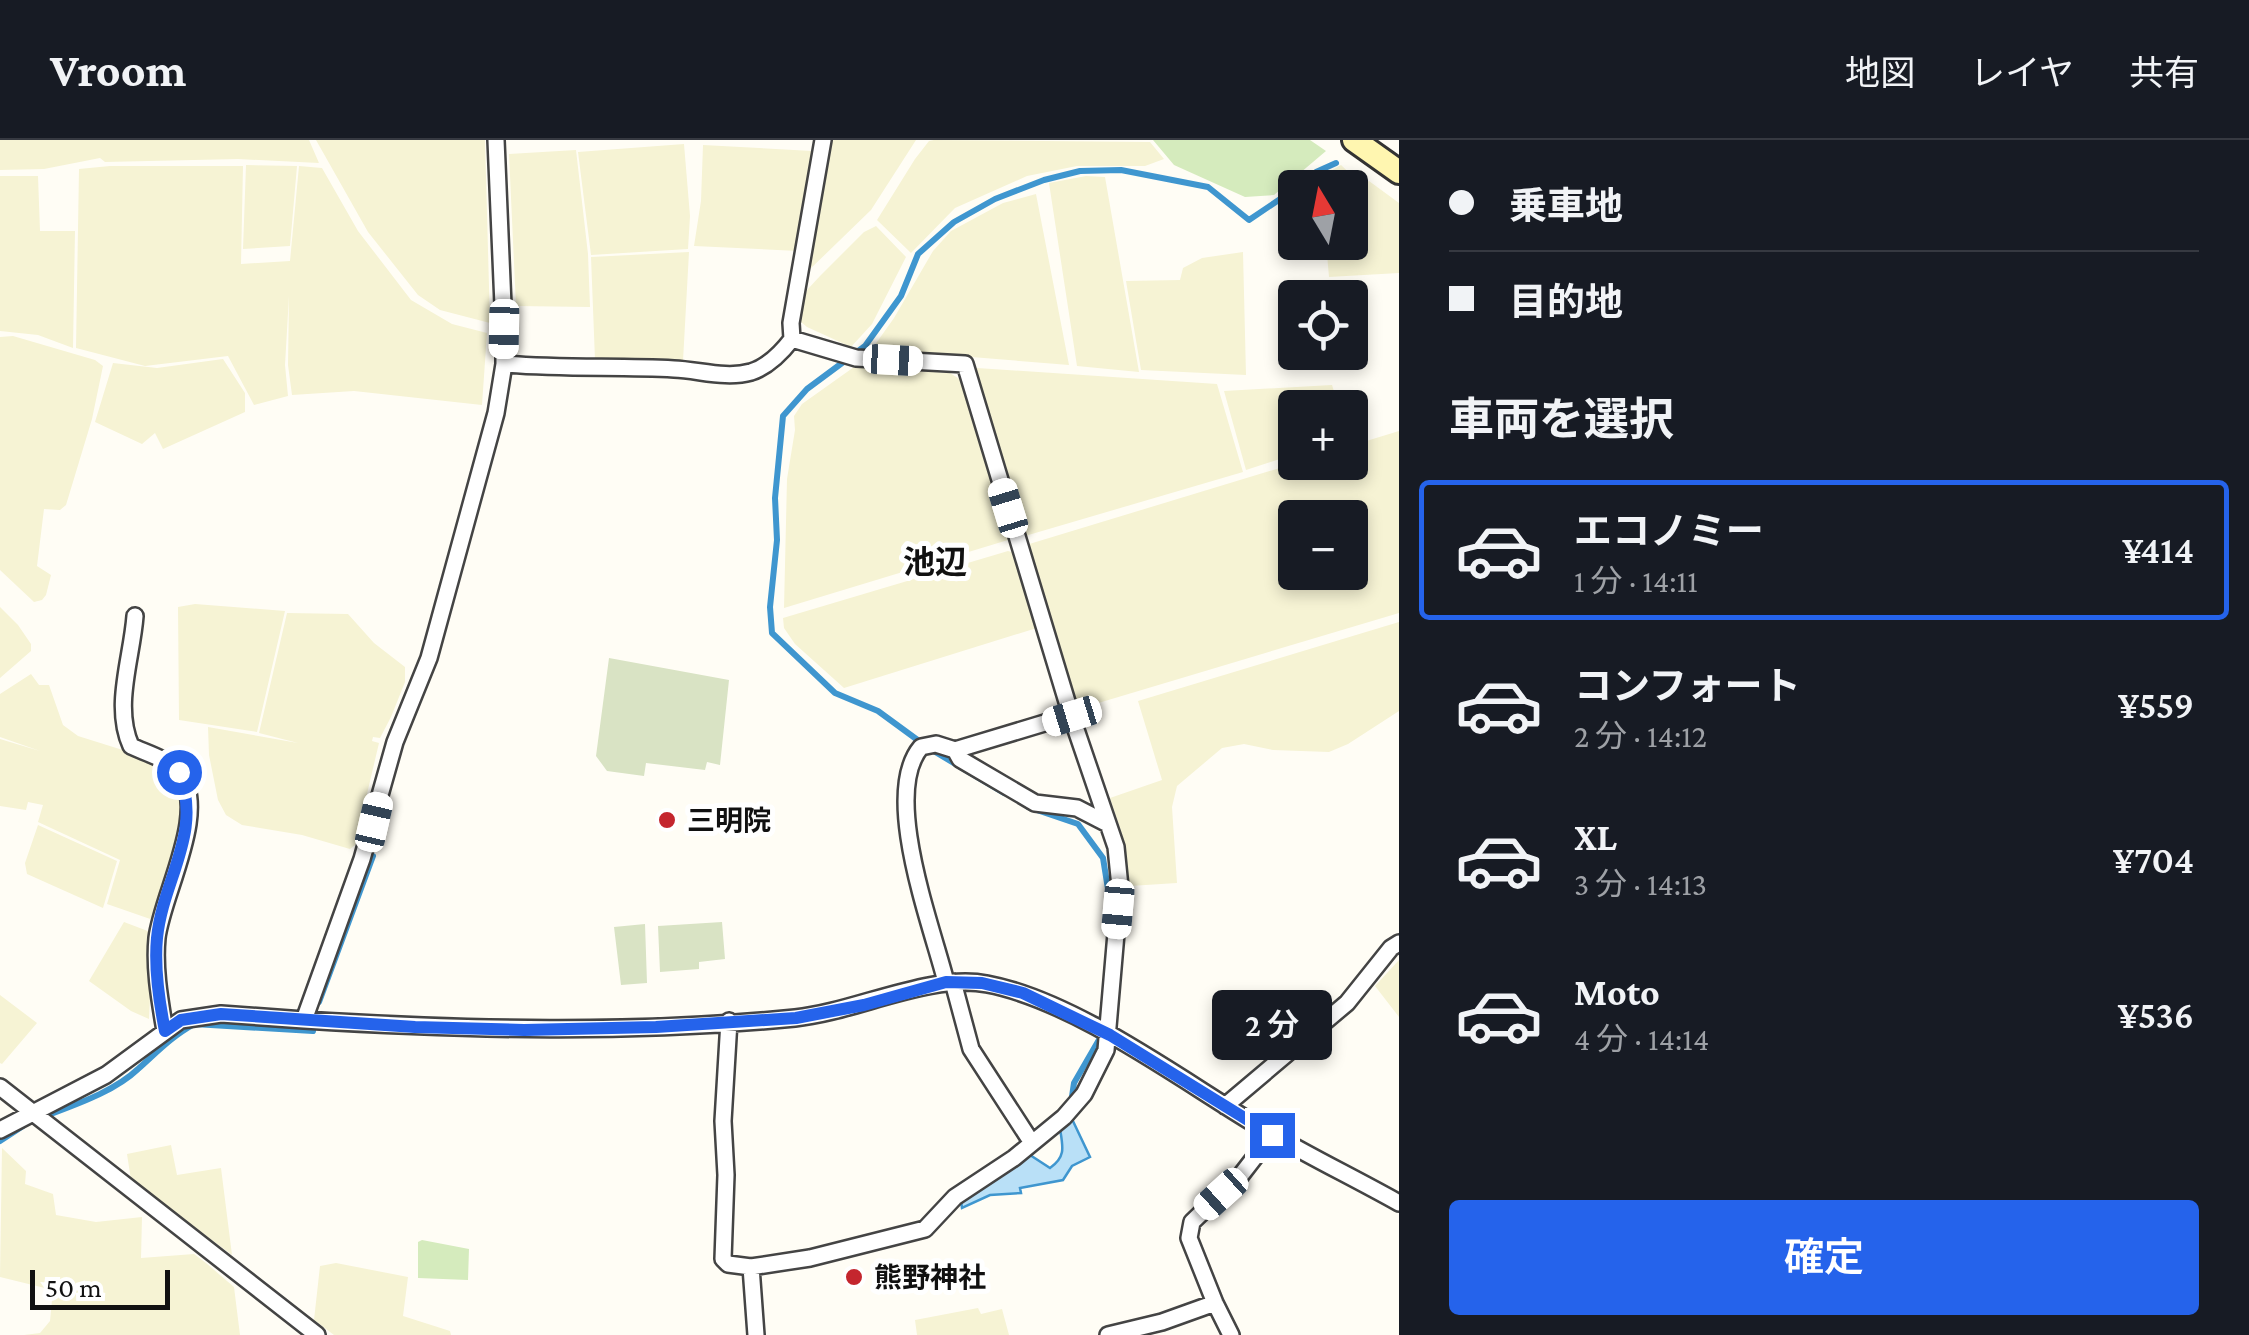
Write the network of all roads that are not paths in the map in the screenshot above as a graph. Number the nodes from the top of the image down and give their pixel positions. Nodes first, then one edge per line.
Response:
1 (496, 140) edge
2 (823, 140) edge
3 (1354, 140) edge
4 (1399, 172) edge
5 (792, 339) junction
6 (504, 364) junction
7 (135, 616) dead end
8 (1072, 716) junction
9 (955, 750) junction
10 (1108, 824) junction
11 (1399, 943) edge
12 (950, 982) junction
13 (304, 1020) junction
14 (729, 1021) junction
15 (165, 1031) junction
16 (1110, 1035) junction
17 (0, 1087) edge
18 (1225, 1106) junction
19 (33, 1112) junction
20 (0, 1130) edge
21 (1272, 1135) junction
22 (1032, 1143) junction
23 (1399, 1203) edge
24 (751, 1267) junction
25 (1214, 1303) junction
26 (317, 1335) edge
27 (756, 1335) edge
28 (1108, 1335) edge
29 (1232, 1335) edge

1 - 6 street
2 - 5 street
3 - 4 street
5 - 6 street
5 - 8 street
6 - 13 street
7 - 15 street
8 - 9 street
8 - 10 street
9 - 10 street
9 - 12 street
10 - 16 street
11 - 18 street
12 - 14 street
12 - 16 street
12 - 22 street
13 - 14 street
13 - 15 street
14 - 24 street
15 - 19 street
16 - 18 street
16 - 22 street
17 - 19 street
18 - 21 street
19 - 20 street
19 - 26 street
21 - 23 street
21 - 25 street
22 - 24 street
24 - 27 street
25 - 28 street
25 - 29 street

